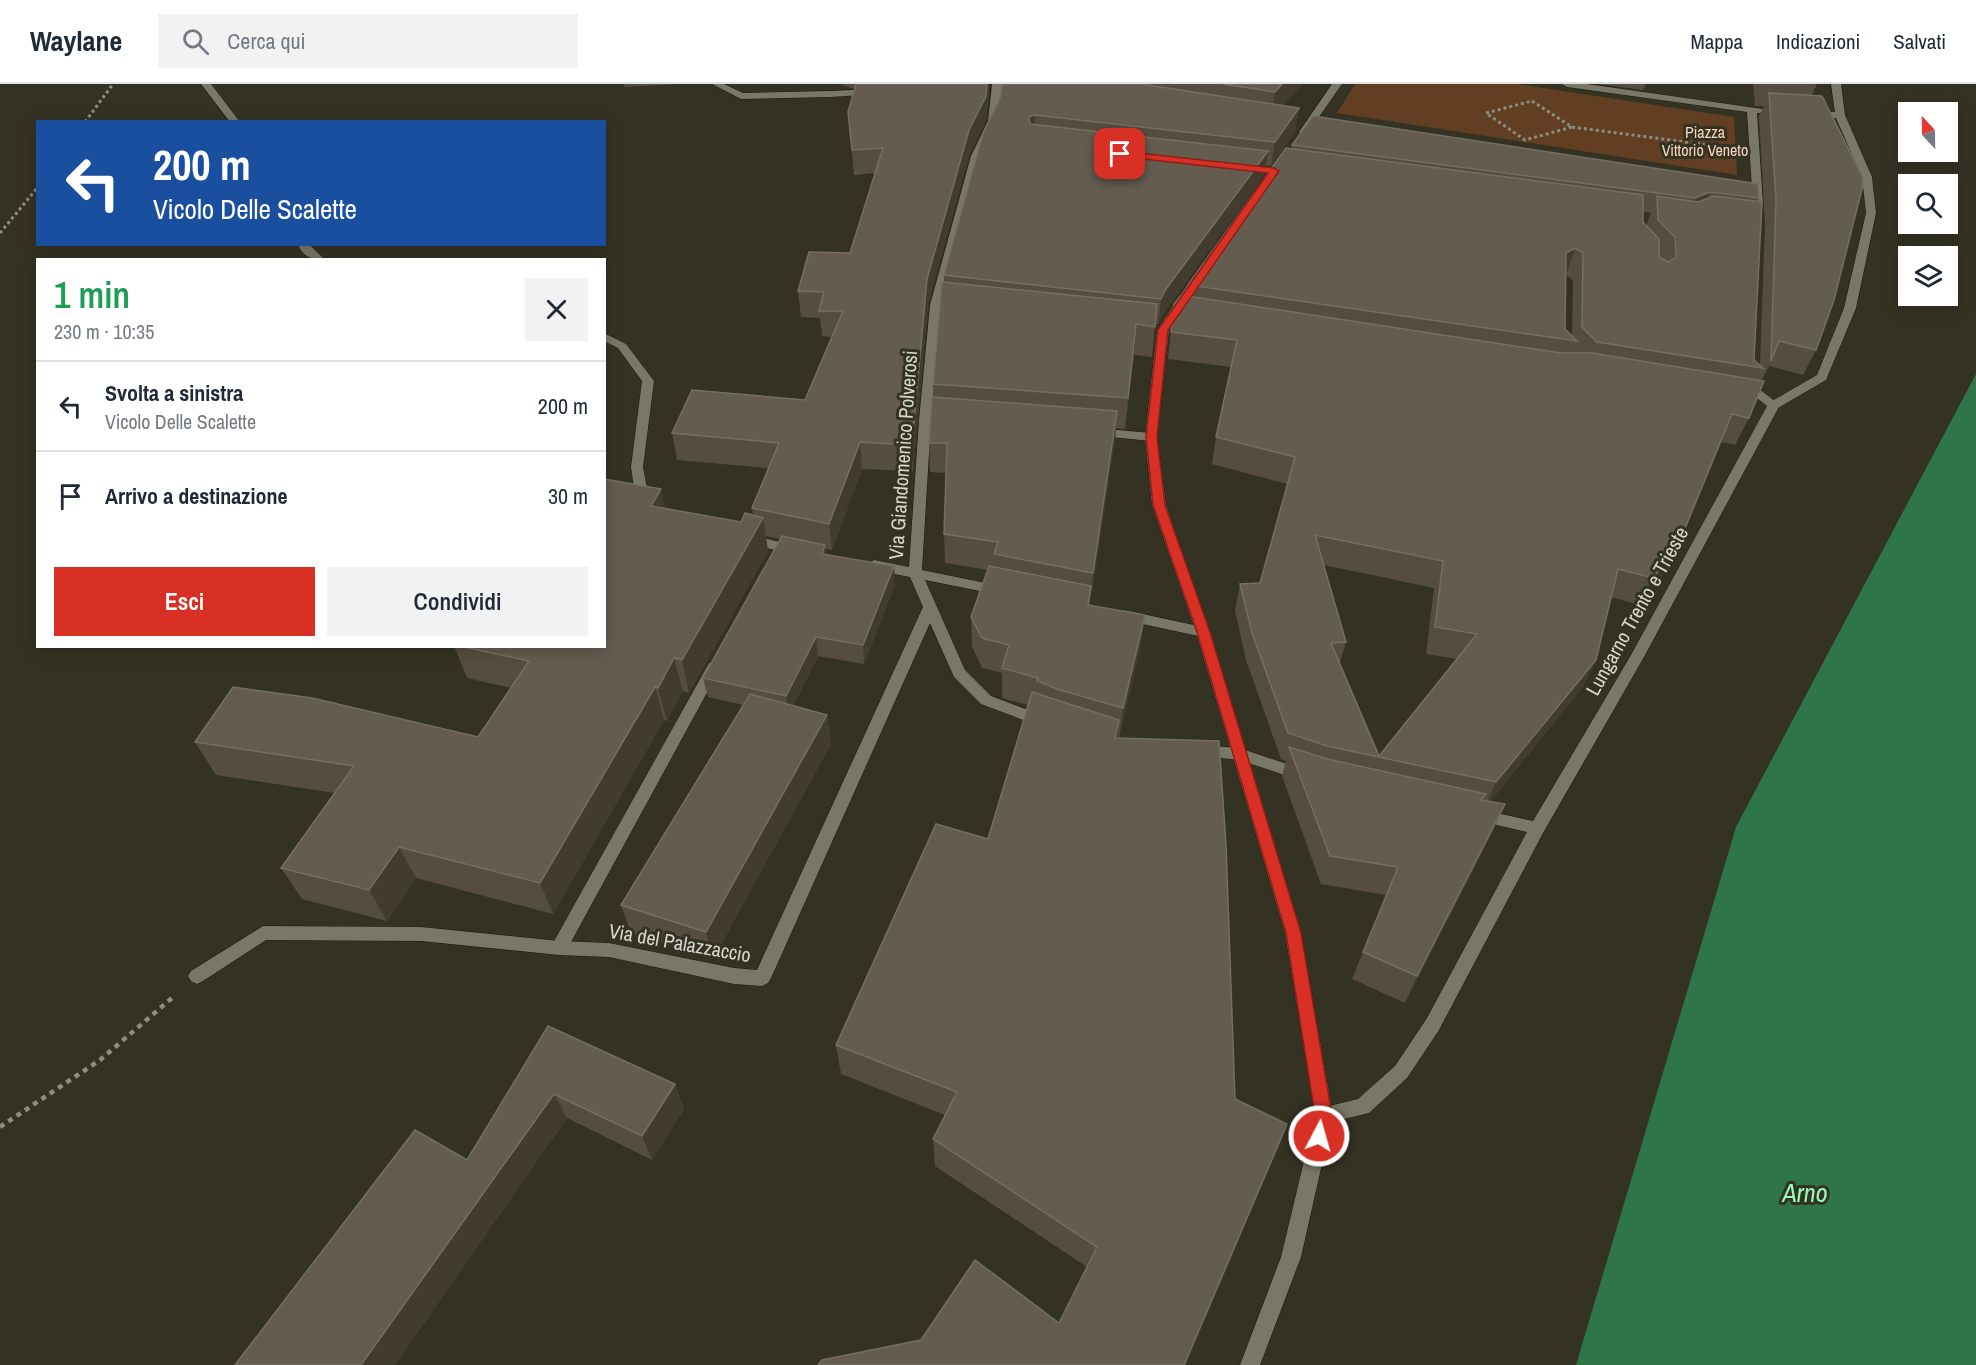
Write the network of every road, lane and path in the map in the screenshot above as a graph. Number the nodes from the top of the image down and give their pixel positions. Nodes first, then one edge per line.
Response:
1 (113, 84) edge
2 (206, 84) edge
3 (717, 84) edge
4 (997, 84) edge
5 (1337, 84) edge
6 (1567, 84) edge
7 (1836, 84) edge
8 (1012, 85) edge
9 (983, 86) edge
10 (890, 91) edge
11 (1752, 111) junction
12 (1774, 112) edge
13 (1796, 113) edge
14 (1840, 115) junction
15 (86, 120) edge
16 (233, 120) edge
17 (1572, 127) junction
18 (1525, 140) junction
19 (1294, 145) edge
20 (1520, 147) edge
21 (1755, 151) junction
22 (36, 189) edge
23 (1758, 215) edge
24 (0, 233) edge
25 (305, 246) edge
26 (318, 258) edge
27 (1206, 267) edge
28 (606, 337) edge
29 (1751, 364) edge
30 (1750, 401) edge
31 (1774, 405) junction
32 (1086, 432) edge
33 (1151, 437) junction
34 (663, 511) edge
35 (737, 537) edge
36 (803, 552) edge
37 (859, 562) edge
38 (915, 573) junction
39 (1017, 593) edge
40 (930, 607) junction
41 (1108, 612) edge
42 (1203, 632) junction
43 (723, 650) edge
44 (1053, 726) edge
45 (1184, 750) edge
46 (1239, 753) junction
47 (1319, 780) edge
48 (1469, 813) edge
49 (1537, 828) junction
50 (559, 948) junction
51 (197, 976) joint
52 (1324, 1115) junction
53 (0, 1127) edge
54 (1250, 1365) edge

1 - 15 path
2 - 16 street
3 - 10 street
4 - 8 street
4 - 9 street
4 - 38 street, Via Giandomenico Polverosi
5 - 19 street
6 - 11 street
7 - 14 street
11 - 12 street
11 - 21 street
13 - 14 street
14 - 31 street
17 - 18 path
17 - 18 path
17 - 21 path
18 - 20 path
21 - 23 street
22 - 24 path
25 - 26 street
27 - 33 street
28 - 34 street
29 - 31 street
30 - 31 street
31 - 49 street, Lungarno Trento e Trieste
32 - 33 street
33 - 42 street
35 - 36 street
37 - 38 street
38 - 39 street
38 - 40 street, Via Giandomenico Polverosi
40 - 44 street, Via Giandomenico Polverosi
40 - 50 street, Via del Palazzaccio
41 - 42 street
42 - 46 street
43 - 50 street
45 - 46 street
46 - 47 street
46 - 52 street
48 - 49 street
49 - 52 street, Lungarno Trento e Trieste
50 - 51 street, Via del Palazzaccio
51 - 53 path
52 - 54 street

